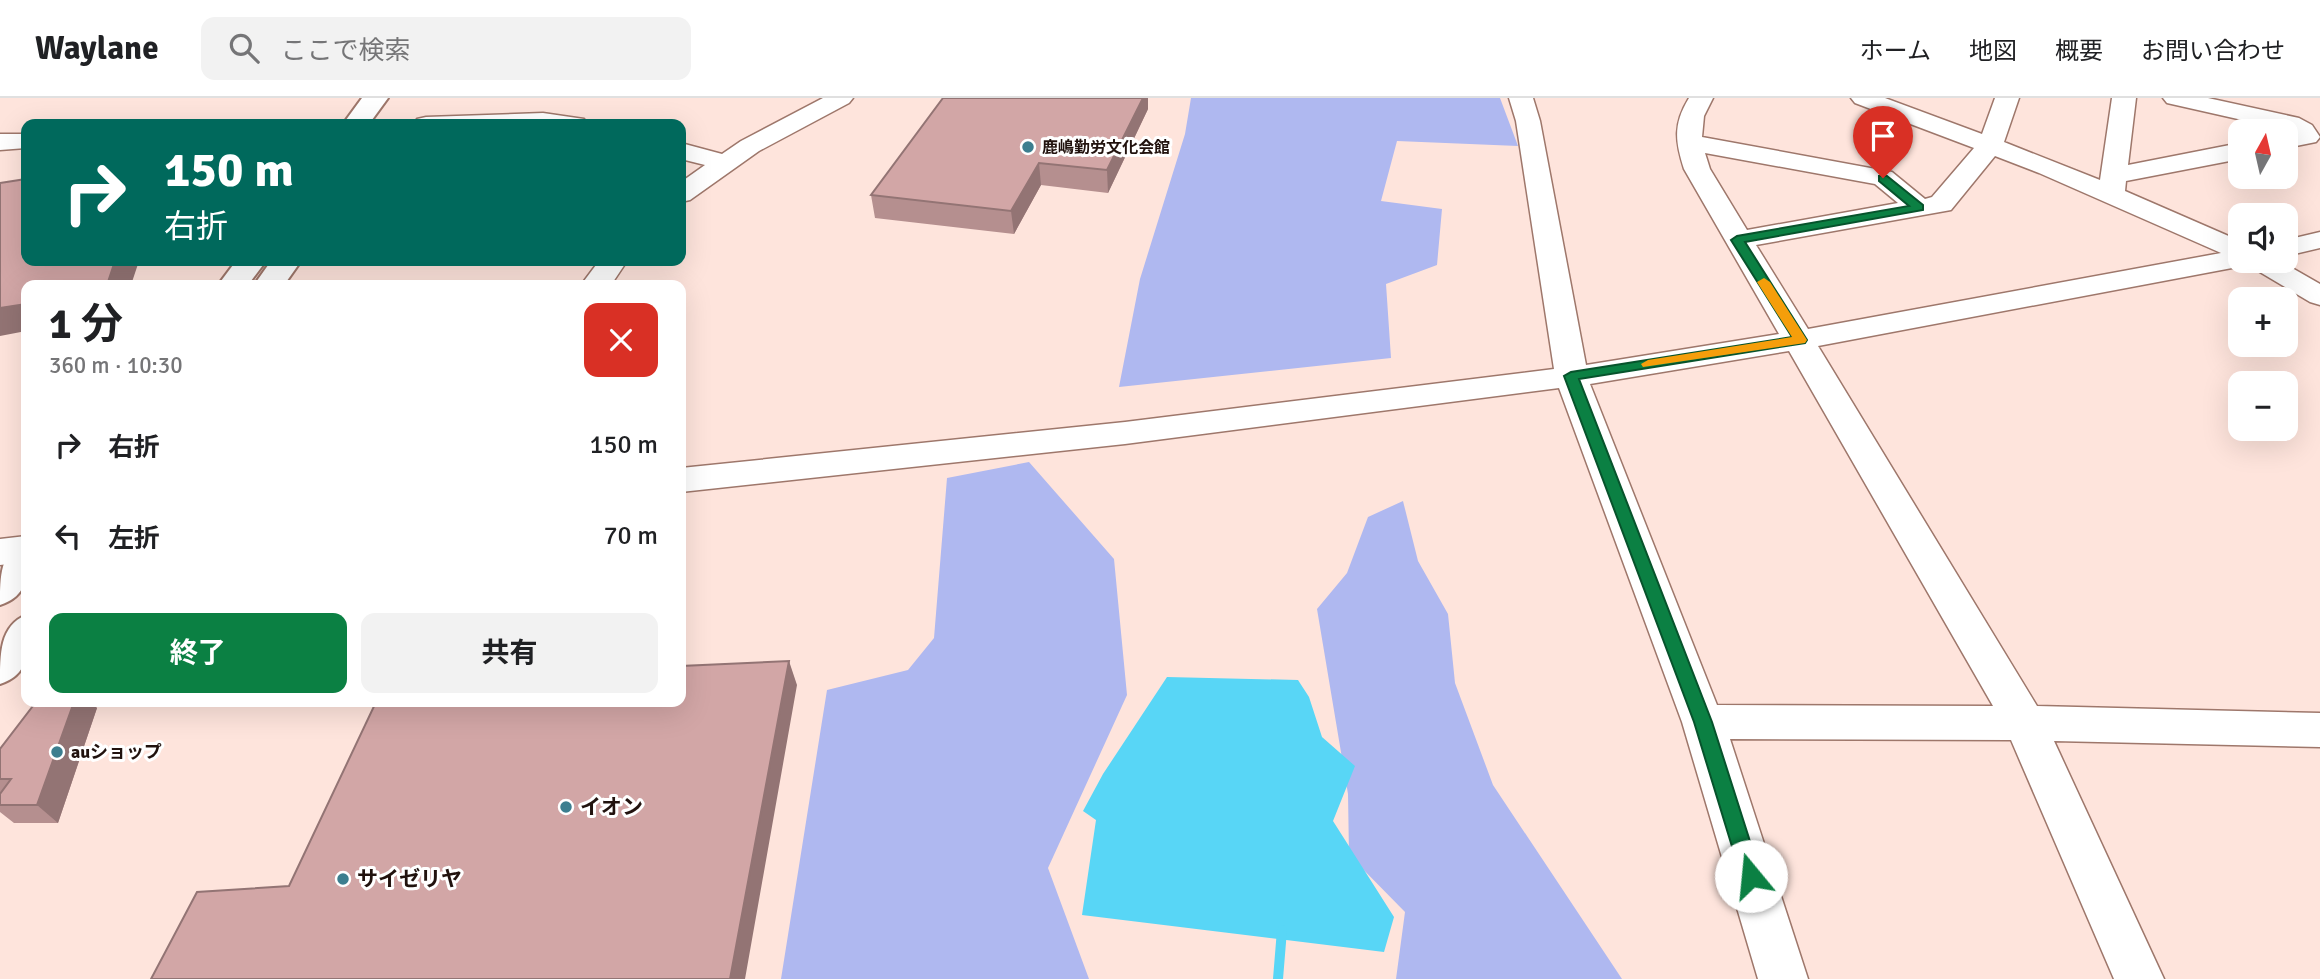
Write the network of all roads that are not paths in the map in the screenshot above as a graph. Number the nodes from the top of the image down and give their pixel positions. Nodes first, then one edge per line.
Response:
1 (841, 98) edge
2 (1521, 98) edge
3 (1701, 98) edge
4 (1863, 98) edge
5 (2007, 98) edge
6 (2124, 98) edge
7 (2180, 98) edge
8 (1900, 104) edge
9 (385, 110) edge
10 (366, 119) edge
11 (2279, 119) edge
12 (21, 141) edge
13 (0, 142) edge
14 (1688, 142) junction
15 (1990, 145) junction
16 (686, 153) edge
17 (2228, 154) edge
18 (723, 162) junction
19 (2113, 186) junction
20 (686, 190) edge
21 (1919, 207) junction
22 (1737, 240) junction
23 (2320, 240) edge
24 (2228, 245) edge
25 (2298, 245) edge
26 (2228, 260) edge
27 (2281, 273) edge
28 (2320, 296) edge
29 (1800, 340) junction
30 (1571, 376) junction
31 (686, 479) edge
32 (21, 550) edge
33 (0, 552) edge
34 (21, 562) edge
35 (0, 590) edge
36 (21, 638) edge
37 (0, 667) edge
38 (1703, 722) junction
39 (2025, 723) junction
40 (2320, 730) edge
41 (1783, 979) edge
42 (2138, 979) edge

1 - 18 street
2 - 30 street
3 - 14 street
4 - 8 street
5 - 15 street
6 - 19 street
7 - 11 street
8 - 15 street
9 - 10 highway
12 - 13 street
14 - 21 street
14 - 22 street
15 - 19 street
15 - 21 street
16 - 18 street
17 - 19 street
18 - 20 street
19 - 24 street
21 - 22 street
22 - 29 street
23 - 25 street
26 - 29 street
27 - 28 street
29 - 30 street
29 - 39 street
30 - 31 street
30 - 38 street
32 - 33 street
34 - 35 highway
36 - 37 highway
38 - 39 street
38 - 41 street
39 - 40 street
39 - 42 street

